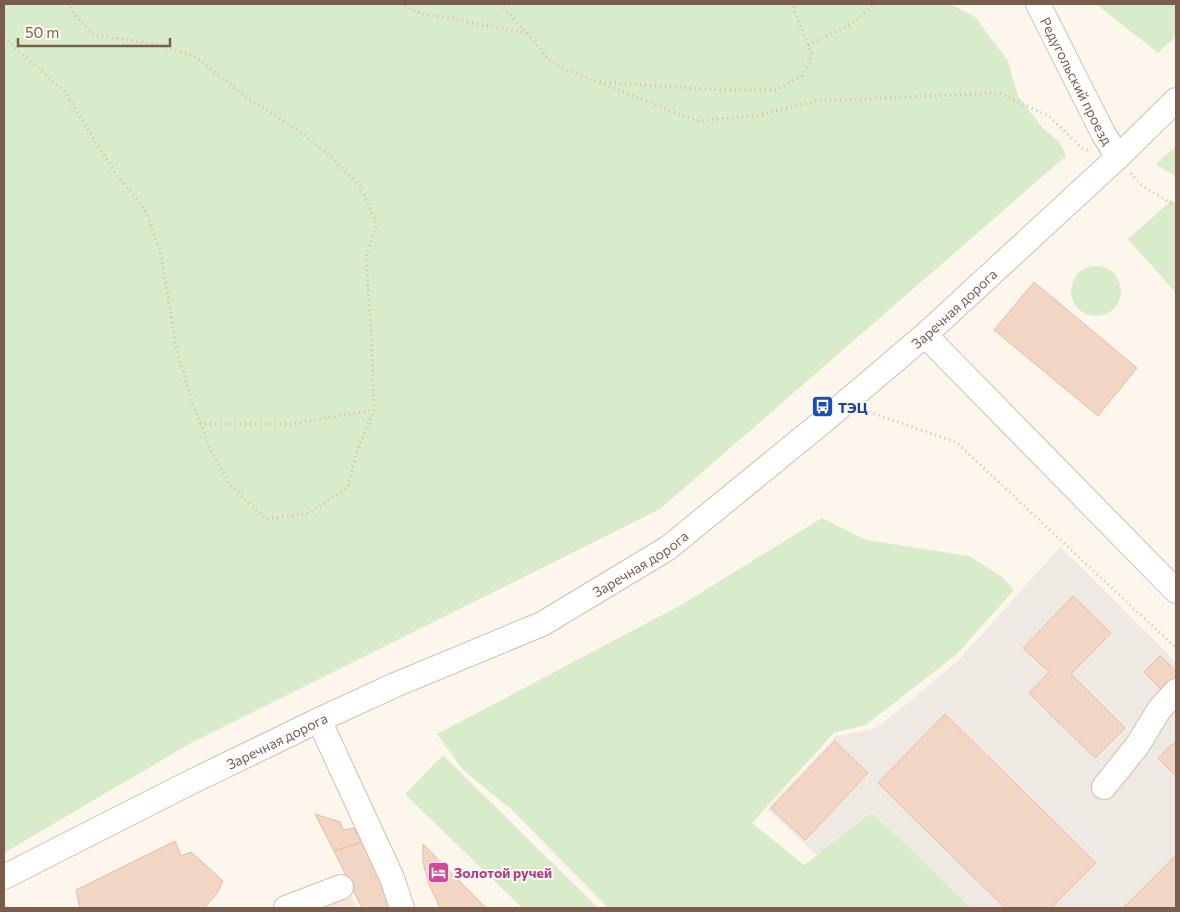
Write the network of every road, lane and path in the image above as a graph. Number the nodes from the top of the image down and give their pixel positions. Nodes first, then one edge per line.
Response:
1 (69, 4) edge
2 (400, 4) edge
3 (500, 4) edge
4 (792, 4) edge
5 (874, 4) edge
6 (1038, 4) edge
7 (528, 33) junction
8 (4, 38) edge
9 (808, 45) junction
10 (596, 82) junction
11 (1176, 100) edge
12 (1118, 157) junction
13 (1176, 200) edge
14 (925, 335) junction
15 (844, 403) junction
16 (374, 410) junction
17 (200, 424) junction
18 (1176, 592) edge
19 (1176, 648) edge
20 (1176, 692) edge
21 (319, 720) junction
22 (1104, 787) dead end
23 (4, 877) edge
24 (341, 888) dead end
25 (286, 908) edge
26 (402, 908) edge

1 - 16 path
2 - 7 path
3 - 7 path
4 - 9 path
5 - 9 path
6 - 12 street, Редугольский проезд
7 - 10 path
8 - 17 path
9 - 10 path
10 - 12 path
11 - 12 street, Заречная дорога
12 - 13 path
12 - 14 street, Заречная дорога
14 - 15 street, Заречная дорога
14 - 18 street
15 - 19 path
15 - 21 street, Заречная дорога
16 - 17 path
16 - 17 path
20 - 22 street
21 - 23 street, Заречная дорога
21 - 26 street
24 - 25 street

